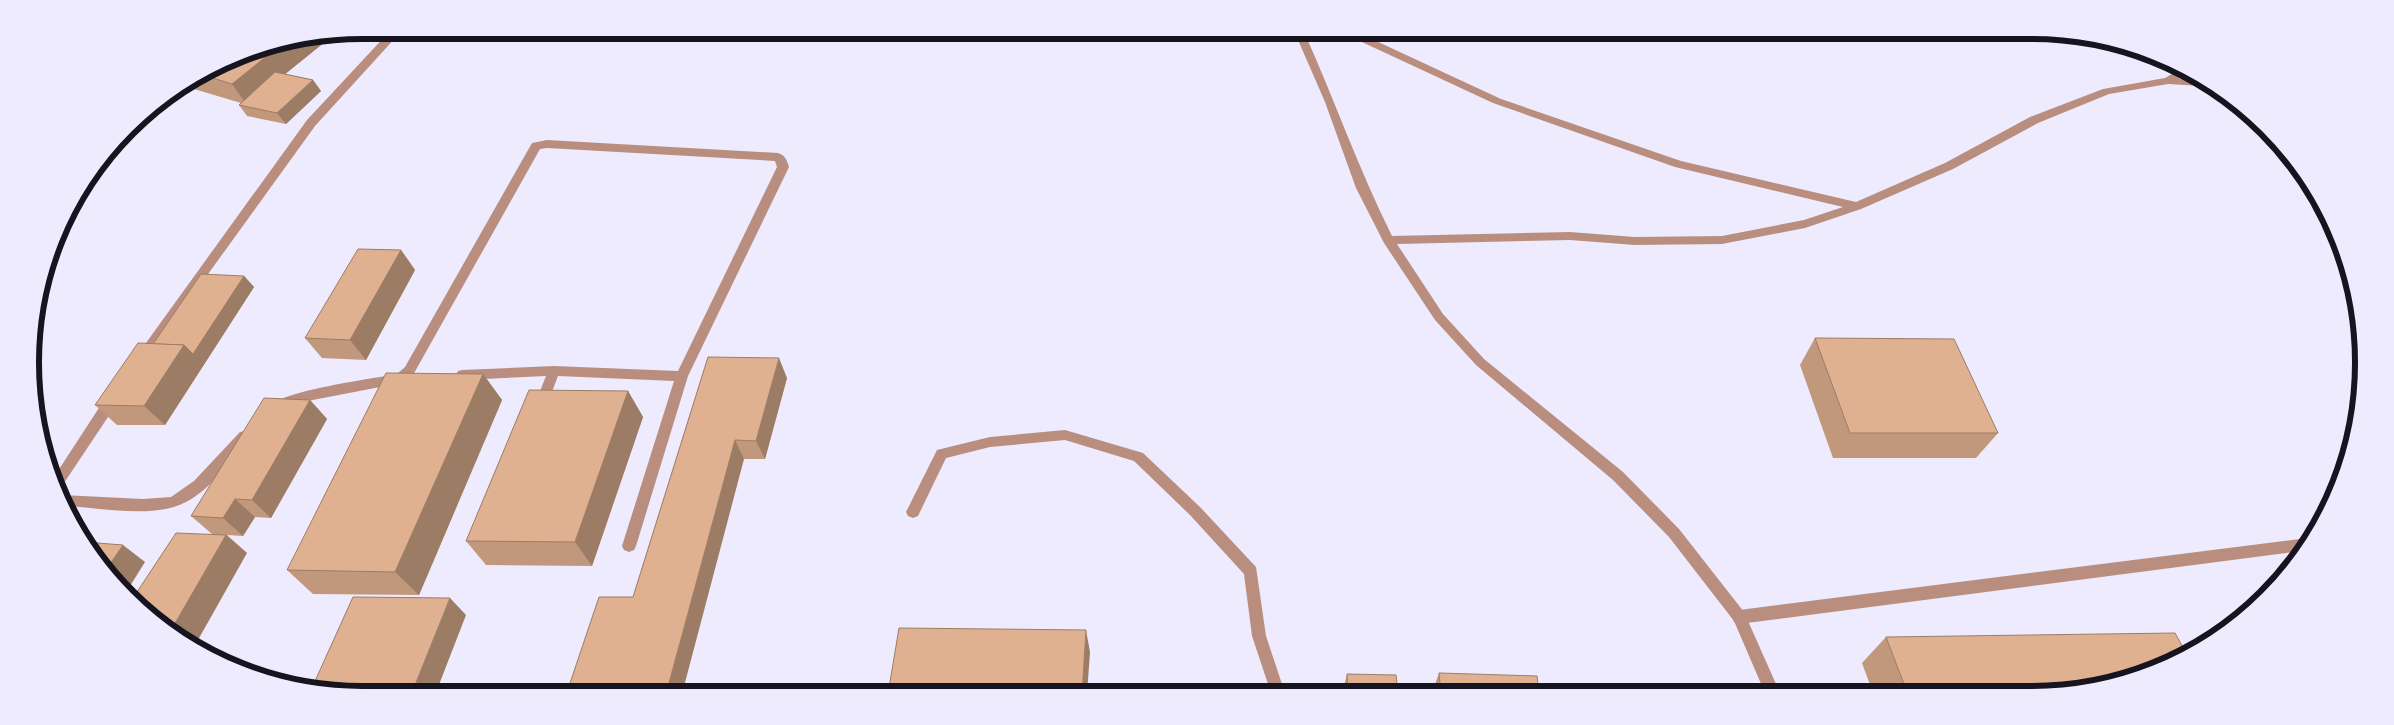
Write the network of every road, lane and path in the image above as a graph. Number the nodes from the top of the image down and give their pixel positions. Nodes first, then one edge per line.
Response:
1 (388, 39) edge
2 (1302, 39) edge
3 (1365, 39) edge
4 (2179, 74) edge
5 (2168, 81) junction
6 (2195, 83) edge
7 (1857, 206) junction
8 (1388, 240) junction
9 (136, 365) edge
10 (554, 371) junction
11 (449, 376) edge
12 (682, 376) junction
13 (420, 377) edge
14 (401, 378) junction
15 (118, 389) edge
16 (269, 411) edge
17 (536, 416) edge
18 (255, 425) edge
19 (61, 480) edge
20 (69, 500) edge
21 (913, 512) dead end
22 (2299, 545) edge
23 (629, 546) dead end
24 (1739, 617) junction
25 (1275, 686) edge
26 (1770, 686) edge

1 - 9 street
2 - 8 street
3 - 7 street
4 - 5 street
5 - 6 street
5 - 7 street
7 - 8 street
8 - 24 street
10 - 11 street
10 - 12 street
10 - 17 street
12 - 14 street
12 - 23 street
13 - 14 street
14 - 16 street
15 - 19 street
18 - 20 street
21 - 25 street
22 - 24 street
24 - 26 street

